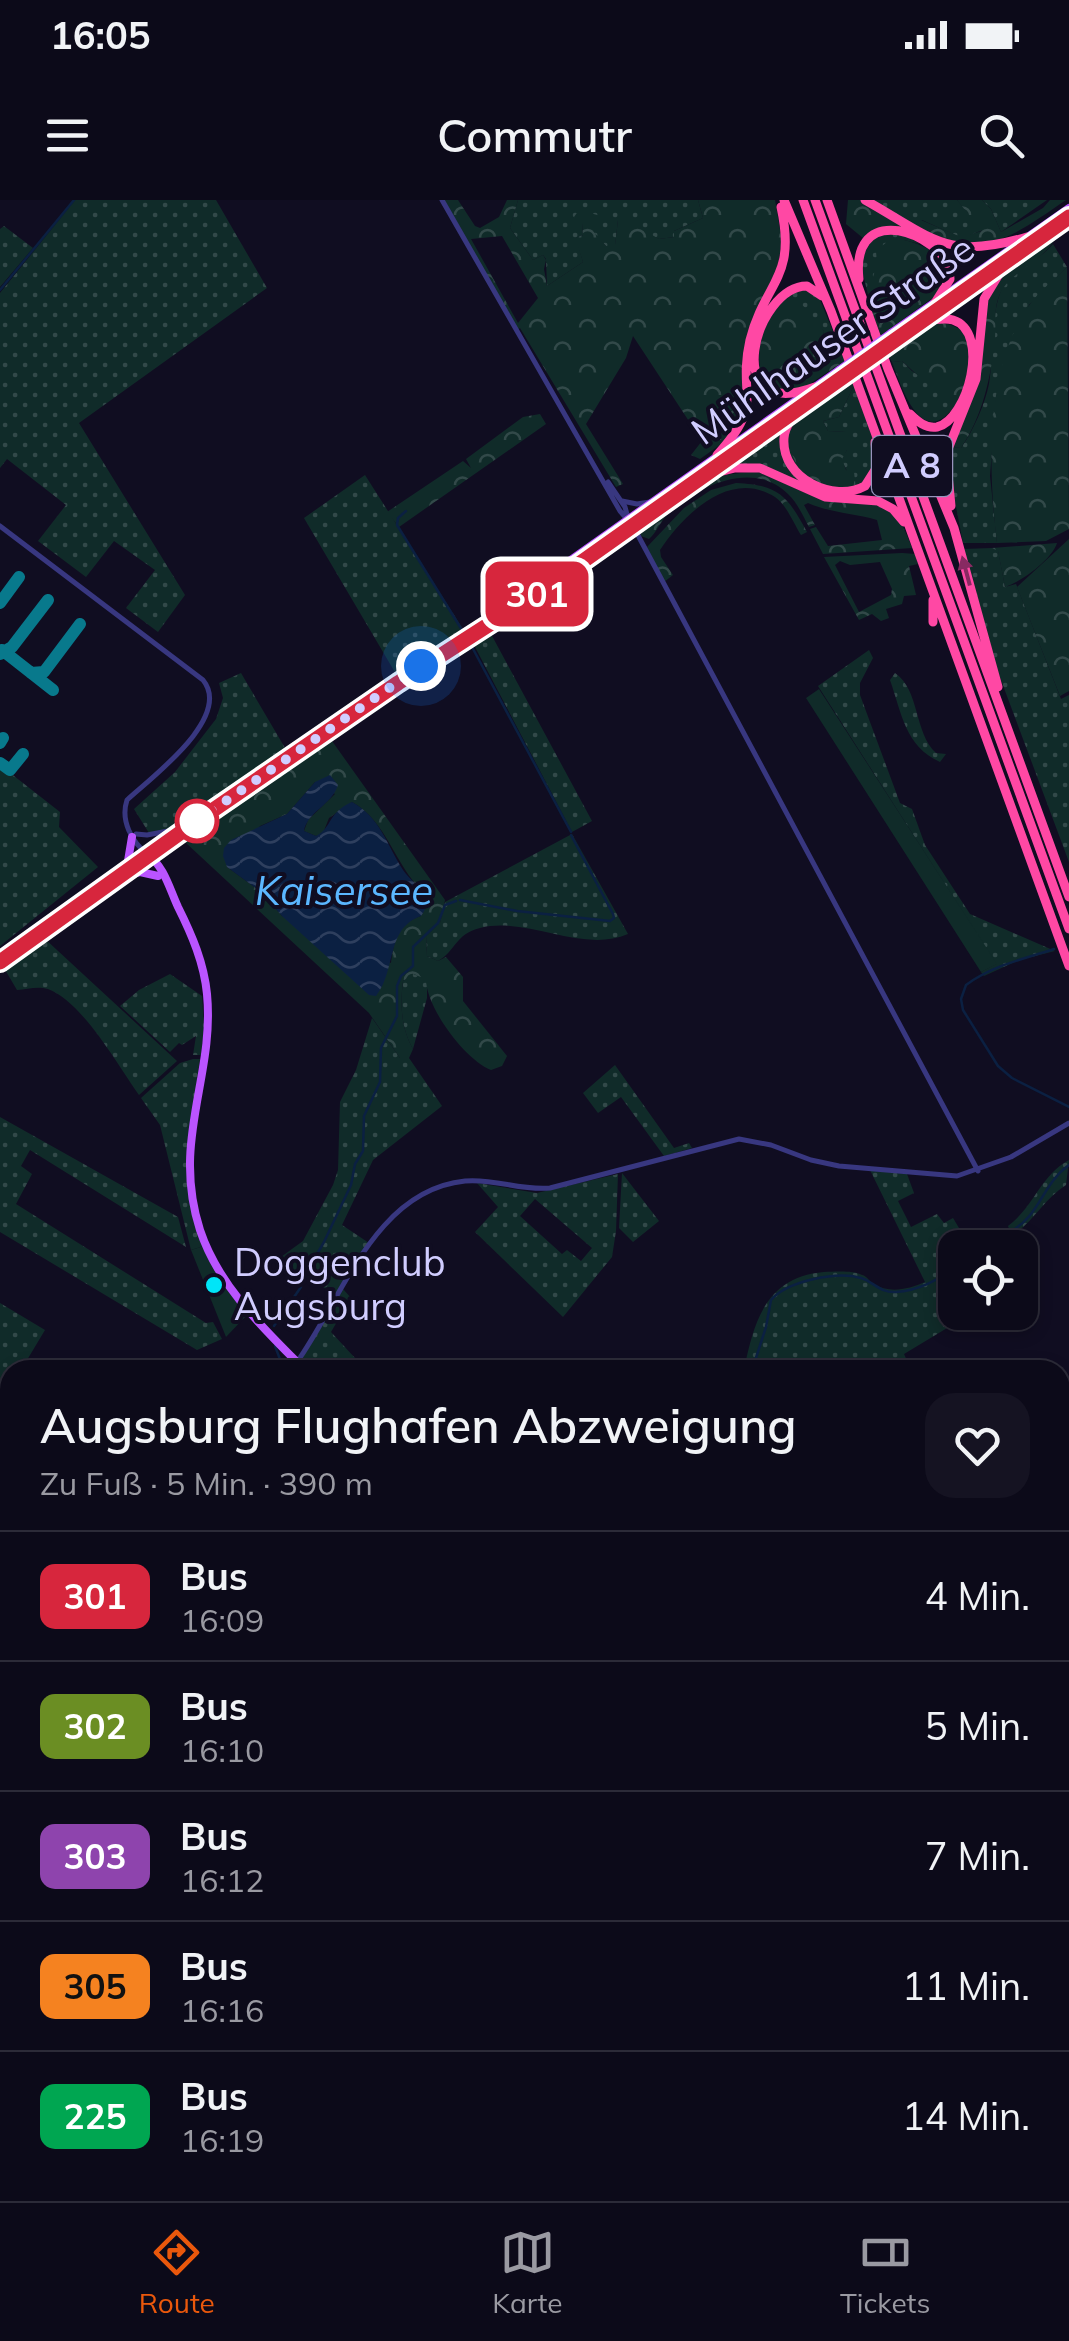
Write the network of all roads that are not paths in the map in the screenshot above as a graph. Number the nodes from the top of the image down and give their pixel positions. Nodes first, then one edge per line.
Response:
1 (442, 200) edge
2 (782, 200) edge
3 (802, 200) edge
4 (815, 200) edge
5 (827, 200) edge
6 (866, 200) edge
7 (1069, 208) edge
8 (1069, 218) edge
9 (1027, 237) junction
10 (1007, 262) junction
11 (863, 301) junction
12 (935, 302) junction
13 (831, 311) junction
14 (922, 322) junction
15 (892, 337) junction
16 (840, 374) junction
17 (815, 387) junction
18 (804, 404) junction
19 (904, 408) junction
20 (873, 424) junction
21 (717, 456) junction
22 (598, 470) junction
23 (702, 476) junction
24 (622, 501) junction
25 (653, 501) junction
26 (631, 522) junction
27 (0, 526) edge
28 (954, 528) junction
29 (914, 540) junction
30 (932, 588) junction
31 (933, 622) dead end
32 (398, 683) junction
33 (1010, 733) junction
34 (187, 828) junction
35 (132, 833) junction
36 (166, 842) junction
37 (148, 854) junction
38 (126, 870) junction
39 (160, 873) junction
40 (114, 878) junction
41 (1069, 897) edge
42 (1069, 929) edge
43 (1052, 942) dead end
44 (0, 962) edge
45 (1069, 967) edge
46 (1069, 1124) edge
47 (978, 1171) junction
48 (295, 1360) edge
49 (298, 1360) edge

1 - 22 street
2 - 13 highway
2 - 21 highway
3 - 42 highway, A 8
4 - 33 highway, A 8
5 - 11 highway
6 - 9 highway
7 - 9 main road, Mühlhauser Straße
8 - 10 main road, Mühlhauser Straße
9 - 12 main road, Mühlhauser Straße
10 - 14 main road, Mühlhauser Straße
10 - 28 highway
11 - 12 highway
11 - 19 highway
12 - 15 main road, Mühlhauser Straße
13 - 17 highway
13 - 20 highway
14 - 15 main road, Mühlhauser Straße
14 - 19 highway
15 - 16 main road, Mühlhauser Straße, bridge
16 - 17 main road, Mühlhauser Straße
16 - 18 main road, Mühlhauser Straße
17 - 21 main road, Mühlhauser Straße
18 - 20 highway
18 - 23 main road, Mühlhauser Straße
19 - 28 highway
20 - 29 highway
21 - 25 main road, Mühlhauser Straße
22 - 24 street
22 - 26 street
23 - 26 main road, Mühlhauser Straße
23 - 29 highway
24 - 25 street
24 - 26 street
25 - 26 main road, Mühlhauser Straße
26 - 32 main road, Mühlhauser Straße
26 - 32 main road, Mühlhauser Straße
26 - 47 street
27 - 35 street
33 -> 28 highway
29 - 30 highway
30 - 31 highway
30 - 45 highway
32 - 34 main road
33 - 41 highway, A 8
34 - 35 street
34 - 36 main road
35 - 37 street
35 - 38 main road
36 - 37 main road
36 - 39 main road
37 - 38 main road
37 - 39 main road
38 - 40 main road
39 - 40 main road
39 - 48 main road
40 - 44 main road
43 - 45 highway
46 - 47 street
47 - 49 street

